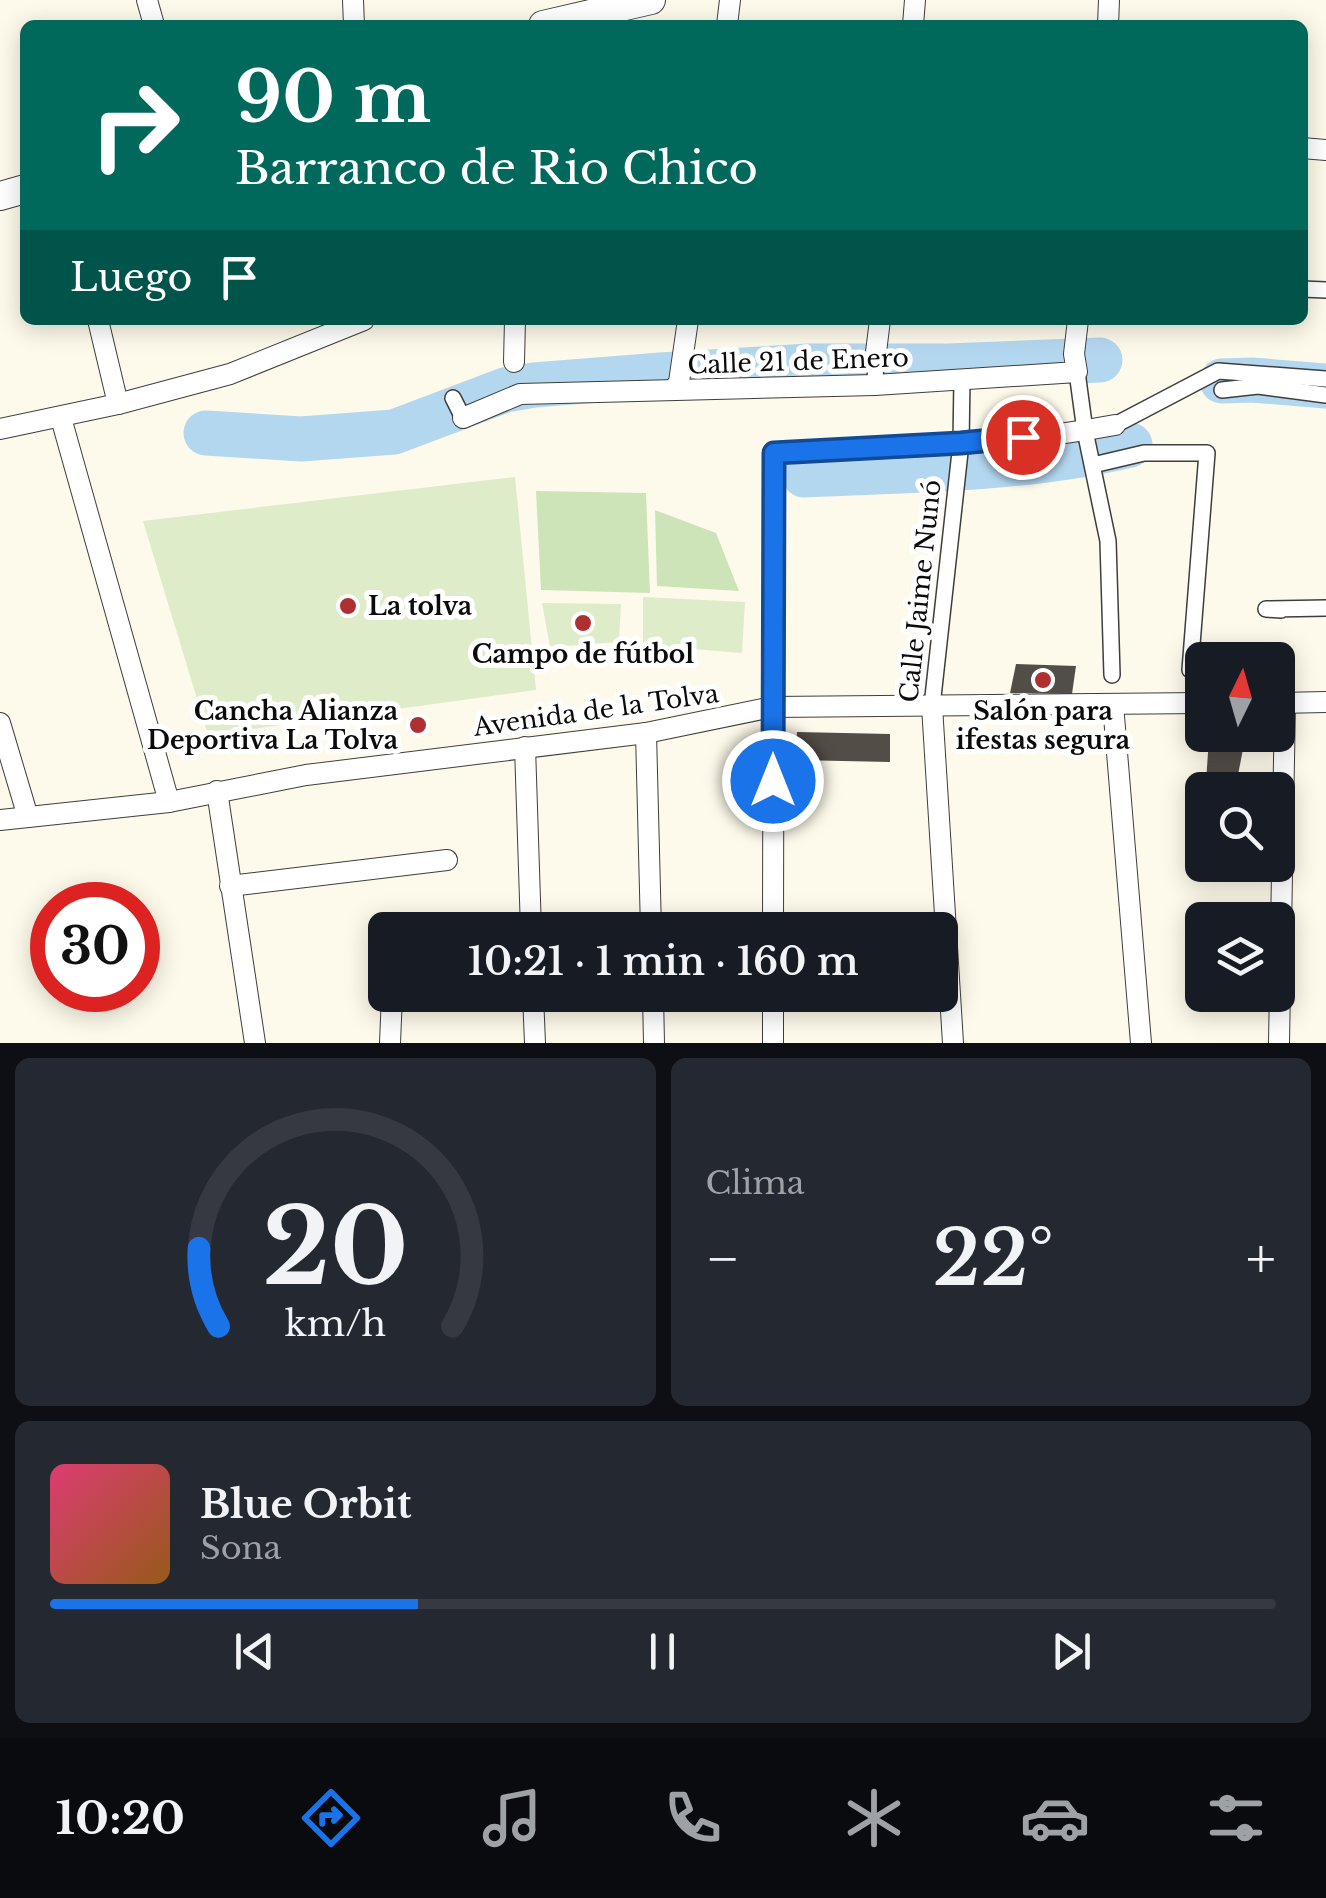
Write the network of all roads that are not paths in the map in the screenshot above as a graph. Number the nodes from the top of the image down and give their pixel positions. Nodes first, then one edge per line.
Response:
1 (651, 0) edge
2 (565, 20) edge
3 (99, 325) edge
4 (352, 325) edge
5 (516, 325) edge
6 (687, 325) edge
7 (879, 325) edge
8 (1078, 325) edge
9 (876, 352) joint
10 (514, 362) joint
11 (1076, 363) junction
12 (679, 378) junction
13 (962, 379) junction
14 (1326, 379) edge
15 (1259, 380) junction
16 (875, 385) junction
17 (1222, 390) dead end
18 (520, 394) junction
19 (1326, 394) edge
20 (453, 398) dead end
21 (118, 404) junction
22 (61, 418) junction
23 (463, 418) joint
24 (1115, 426) joint
25 (0, 429) edge
26 (1086, 437) junction
27 (960, 450) junction
28 (1093, 465) junction
29 (1326, 608) edge
30 (1281, 610) dead end
31 (1192, 642) edge
32 (1112, 675) dead end
33 (1326, 702) edge
34 (1185, 703) edge
35 (1295, 703) edge
36 (1114, 704) junction
37 (932, 706) junction
38 (772, 707) junction
39 (0, 722) edge
40 (646, 734) junction
41 (525, 747) junction
42 (1281, 752) edge
43 (217, 791) junction
44 (169, 802) junction
45 (28, 817) junction
46 (0, 820) edge
47 (447, 860) dead end
48 (230, 886) junction
49 (530, 912) edge
50 (651, 912) edge
51 (773, 912) edge
52 (391, 1012) edge
53 (534, 1012) edge
54 (653, 1012) edge
55 (773, 1012) edge
56 (255, 1043) edge
57 (390, 1043) edge
58 (535, 1043) edge
59 (654, 1043) edge
60 (774, 1043) edge
61 (953, 1043) edge
62 (1141, 1043) edge
63 (1279, 1043) edge

1 - 2 street
3 - 21 street
4 - 21 street
5 - 10 street
6 - 12 street
7 - 9 street
8 - 11 street
9 - 16 street
10 - 18 street
11 - 13 street, Calle 21 de Enero
11 - 26 street
12 - 16 street, Calle 21 de Enero
12 - 18 street, Calle 21 de Enero
13 - 16 street, Calle 21 de Enero
13 - 27 street, Calle Jaime Nunó
14 - 15 street
15 - 17 street
15 - 19 street
15 - 24 street
18 - 23 street
20 - 23 street
21 - 22 street
22 - 25 street
22 - 44 street
24 - 26 street
26 - 27 street
26 - 28 street
27 - 37 street, Calle Jaime Nunó
27 - 38 street
28 - 31 street
28 - 32 street
29 - 30 street
33 - 35 street
34 - 36 street, Avenida de la Tolva
36 - 37 street, Avenida de la Tolva
36 - 62 street
37 - 38 street, Avenida de la Tolva
37 - 61 street, Calle Jaime Nunó
38 - 40 street, Avenida de la Tolva
38 - 51 street
39 - 45 street
40 - 41 street, Avenida de la Tolva
40 - 50 street
41 - 43 street, Avenida de la Tolva
41 - 49 street
42 - 63 street
43 - 44 street, Avenida de la Tolva
43 - 48 street
44 - 45 street, Avenida de la Tolva
45 - 46 street, Avenida de la Tolva
47 - 48 street
48 - 56 street
52 - 57 street
53 - 58 street
54 - 59 street
55 - 60 street

